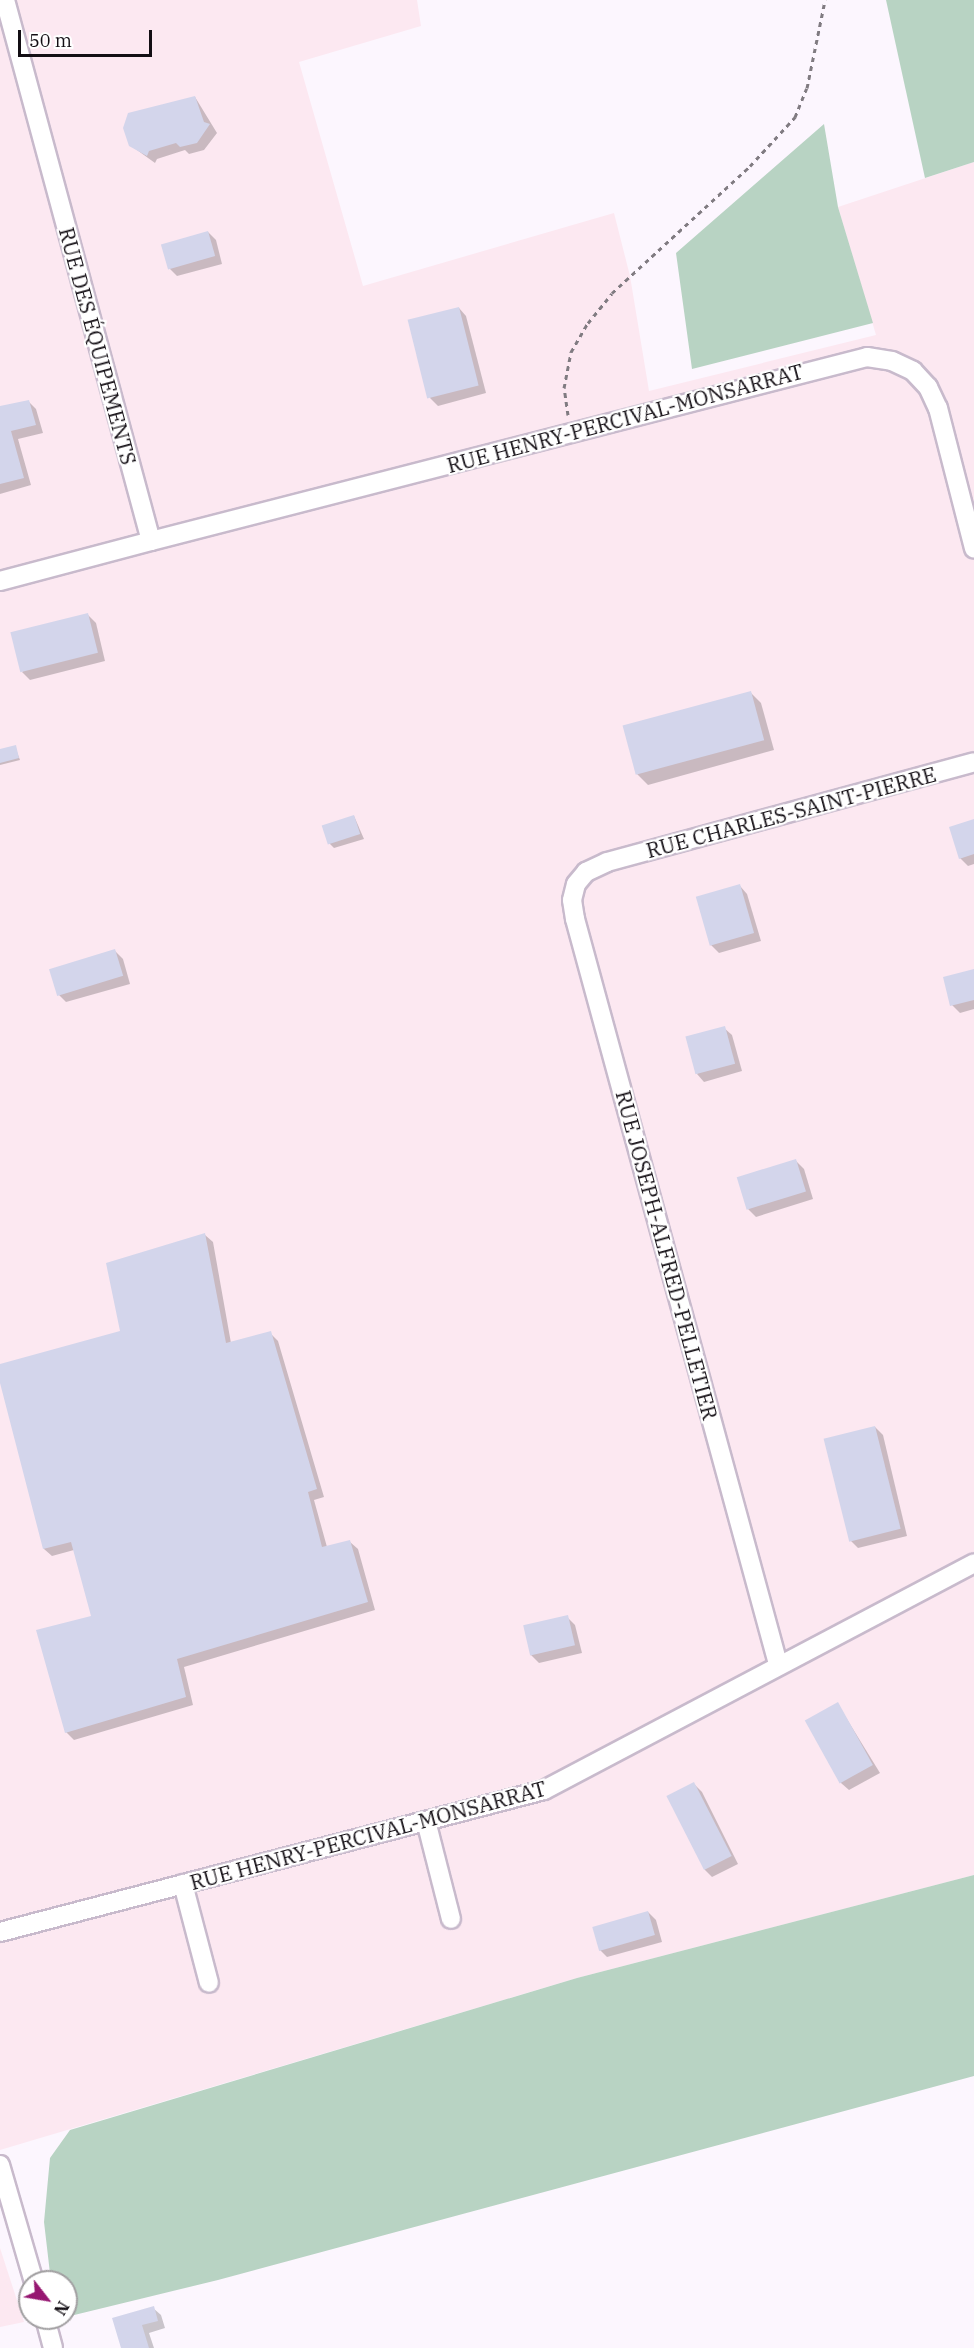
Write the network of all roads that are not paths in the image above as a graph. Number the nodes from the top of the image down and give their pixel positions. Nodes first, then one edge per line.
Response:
1 (5, 0) edge
2 (151, 541) junction
3 (974, 549) edge
4 (0, 581) edge
5 (974, 762) edge
6 (607, 862) joint
7 (974, 1563) edge
8 (778, 1664) junction
9 (426, 1821) junction
10 (183, 1884) junction
11 (451, 1919) dead end
12 (0, 1932) edge
13 (208, 1983) dead end
14 (0, 2165) edge
15 (31, 2270) edge
16 (48, 2330) edge
17 (53, 2348) edge

1 - 2 street, RUE DES ÉQUIPEMENTS
2 - 3 street, RUE HENRY-PERCIVAL-MONSARRAT
2 - 4 street
5 - 6 street, RUE CHARLES-SAINT-PIERRE
6 - 8 street, RUE JOSEPH-ALFRED-PELLETIER
7 - 8 street, RUE HENRY-PERCIVAL-MONSARRAT
8 - 9 street, RUE HENRY-PERCIVAL-MONSARRAT
9 - 10 street, RUE HENRY-PERCIVAL-MONSARRAT
9 - 11 street
10 - 12 street, RUE HENRY-PERCIVAL-MONSARRAT
10 - 13 street
14 - 15 street
16 - 17 street

